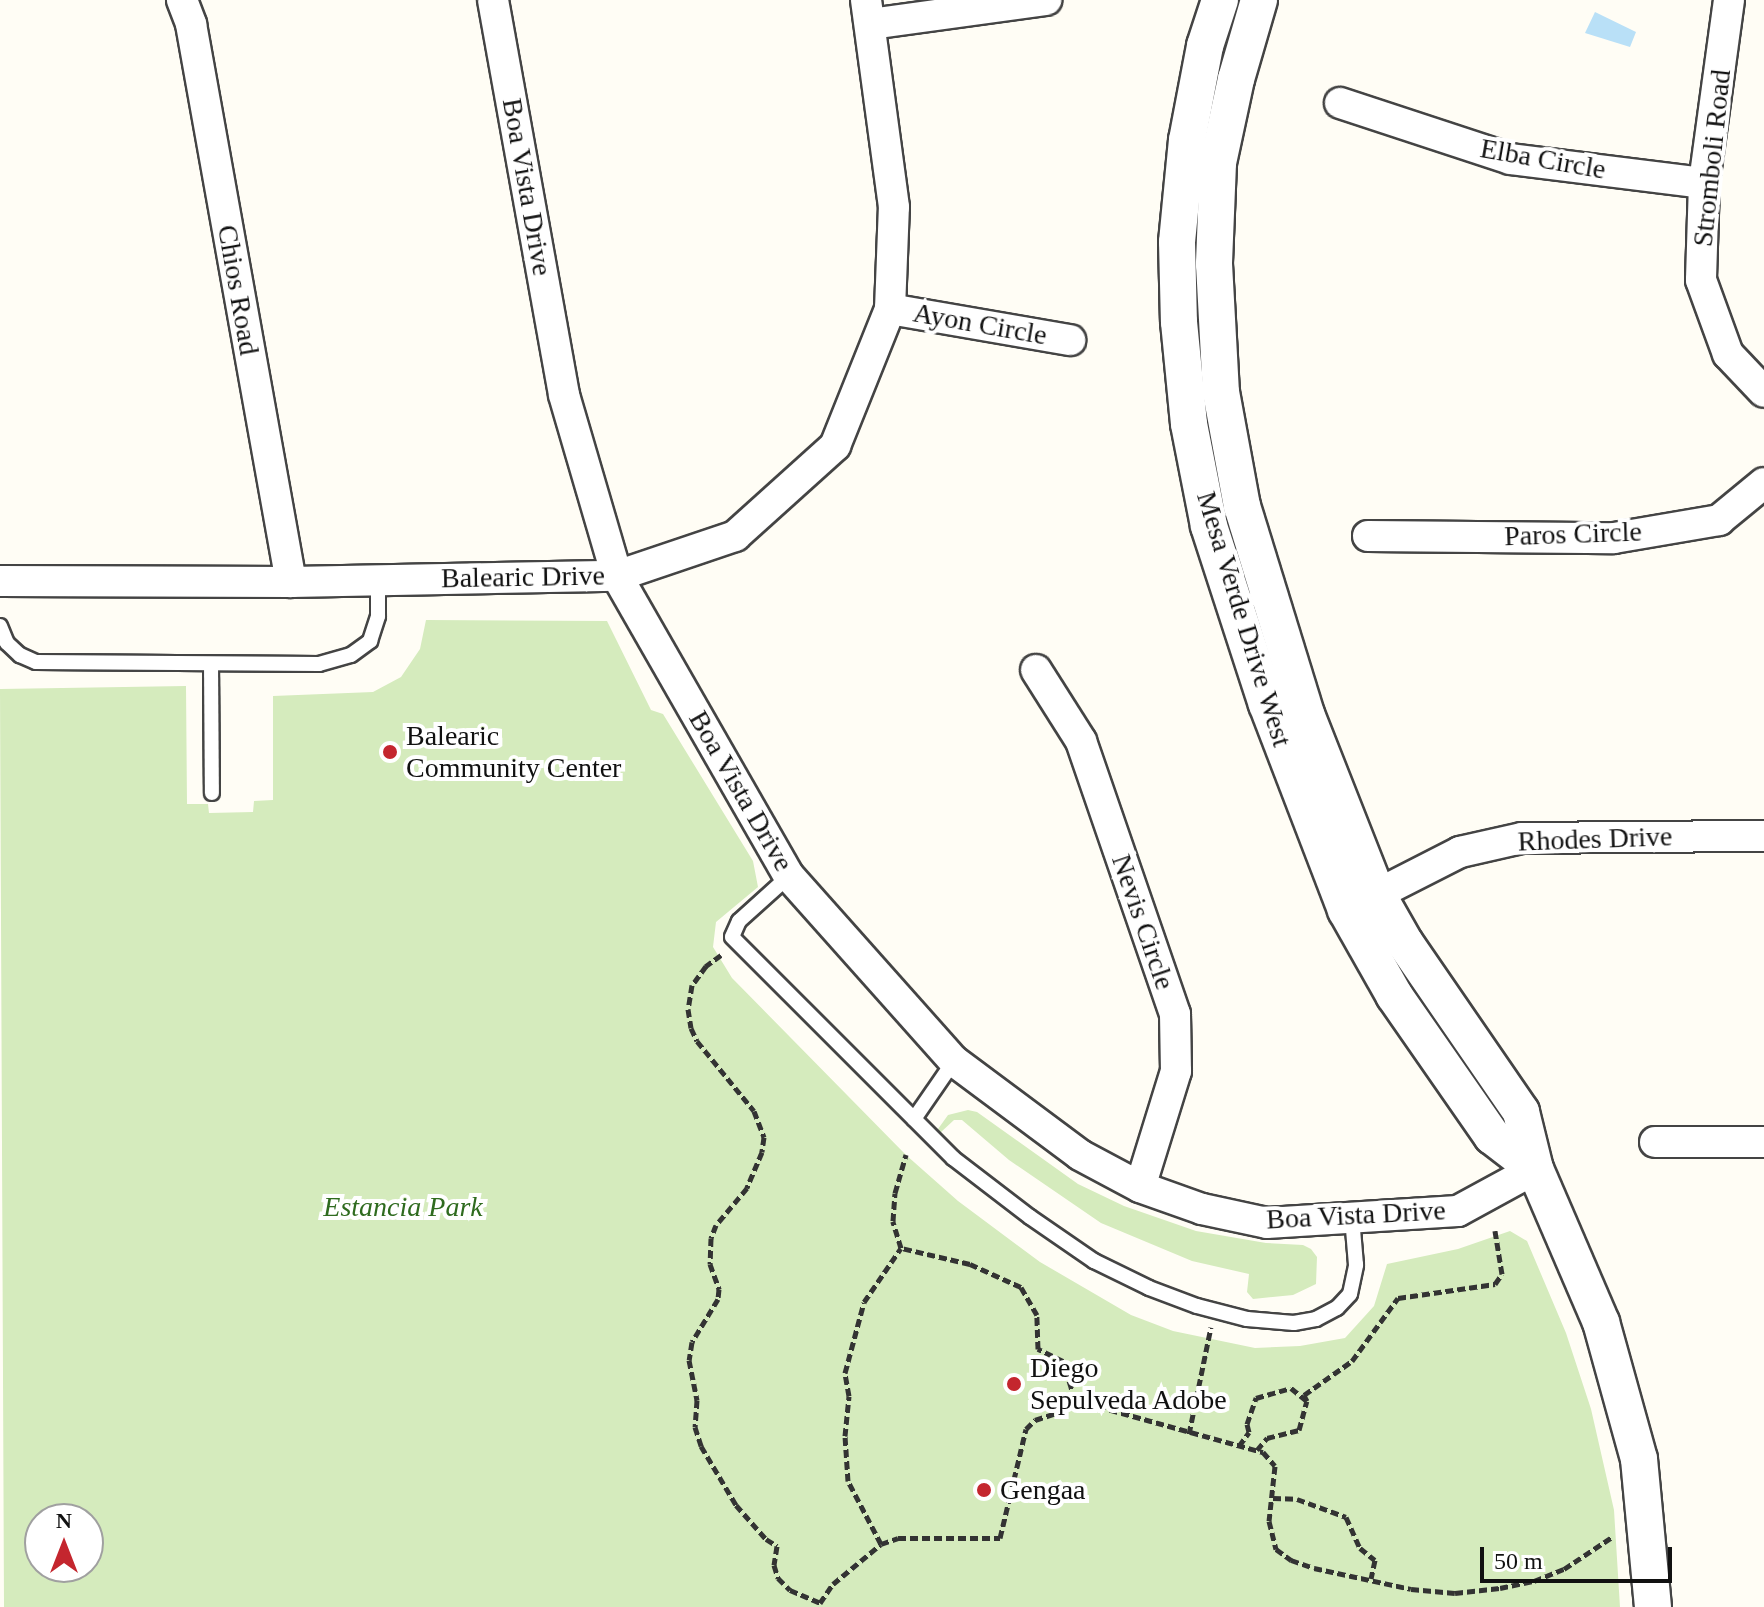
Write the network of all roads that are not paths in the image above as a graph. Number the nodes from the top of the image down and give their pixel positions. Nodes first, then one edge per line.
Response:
1 (182, 0) edge
2 (493, 0) edge
3 (1046, 0) edge
4 (1220, 0) edge
5 (1259, 0) edge
6 (1729, 0) edge
7 (868, 12) edge
8 (1340, 103) dead end
9 (1704, 183) junction
10 (890, 309) junction
11 (1070, 340) dead end
12 (1764, 392) edge
13 (1764, 483) edge
14 (1368, 536) dead end
15 (617, 576) junction
16 (378, 580) junction
17 (0, 581) edge
18 (291, 582) junction
19 (0, 626) edge
20 (211, 664) junction
21 (1036, 670) dead end
22 (212, 793) dead end
23 (1764, 836) edge
24 (789, 876) junction
25 (1361, 902) junction
26 (954, 1061) junction
27 (914, 1119) junction
28 (1655, 1142) dead end
29 (1764, 1142) edge
30 (1535, 1169) junction
31 (1140, 1187) junction
32 (1352, 1217) junction
33 (1653, 1607) edge

1 - 18 street, Chios Road
2 - 15 street, Boa Vista Drive
3 - 7 street
4 - 25 street, Mesa Verde Drive West
5 - 25 street, Mesa Verde Drive West
6 - 9 street, Stromboli Road
7 - 10 street, Balearic Drive
8 - 9 street, Elba Circle
9 - 12 street, Stromboli Road
10 - 11 street, Ayon Circle
10 - 15 street, Balearic Drive
13 - 14 street, Paros Circle
15 - 16 street, Balearic Drive
15 - 24 street, Boa Vista Drive
16 - 18 street, Balearic Drive
16 - 20 lane
17 - 18 street, Balearic Drive
19 - 20 lane
20 - 22 lane
21 - 31 street, Nevis Circle
23 - 25 street, Rhodes Drive
24 - 26 street, Boa Vista Drive
24 - 27 lane
25 - 30 street, Mesa Verde Drive West
26 - 27 lane
26 - 31 street, Boa Vista Drive
27 - 32 lane
28 - 29 street
30 - 32 street, Boa Vista Drive
30 - 33 street, Mesa Verde Drive West
31 - 32 street, Boa Vista Drive

